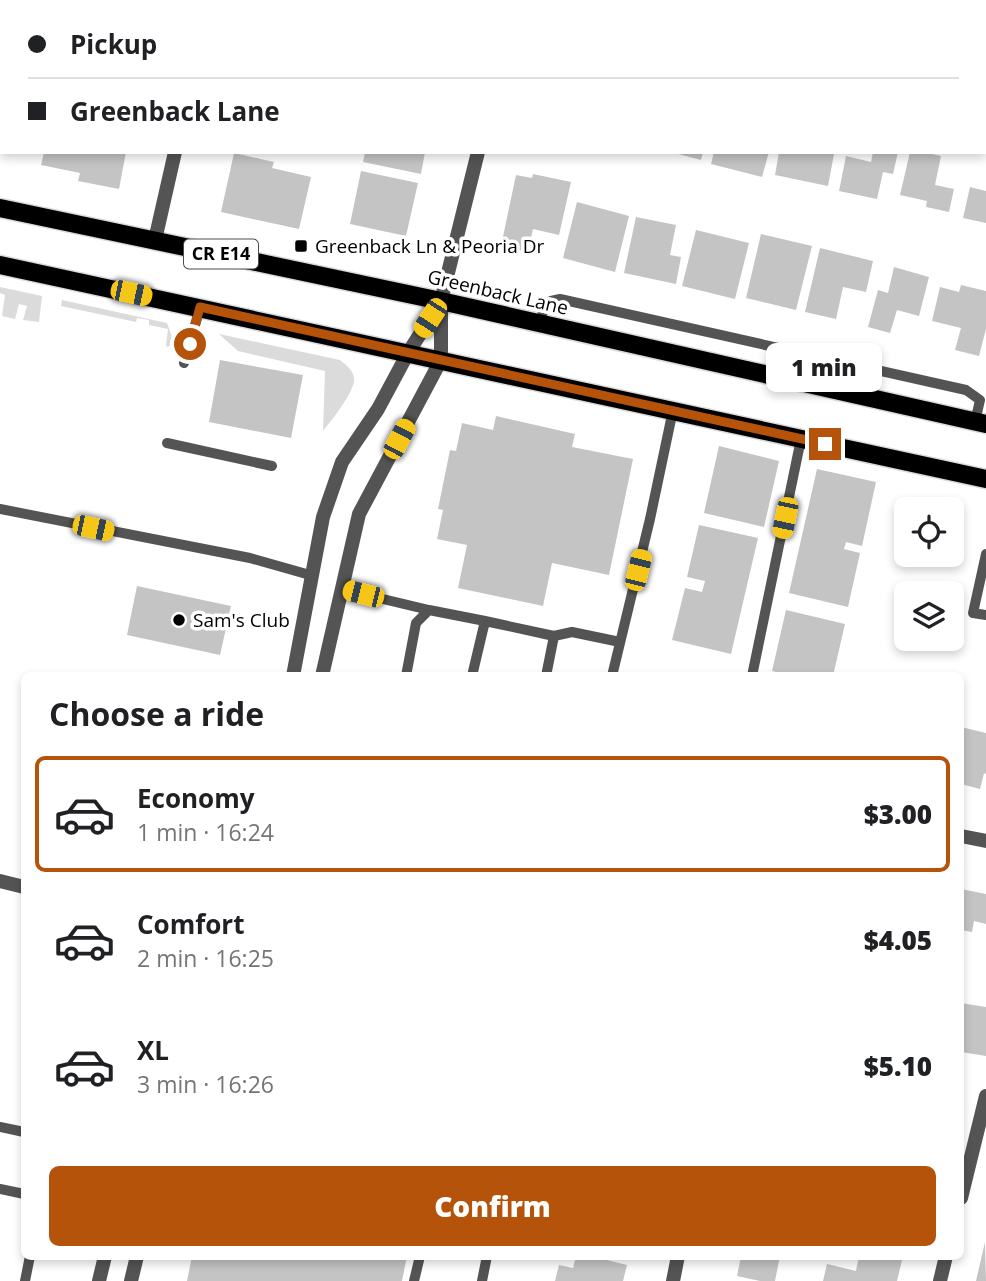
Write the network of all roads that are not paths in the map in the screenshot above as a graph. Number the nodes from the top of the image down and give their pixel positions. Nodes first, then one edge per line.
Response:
1 (175, 154) edge
2 (478, 154) edge
3 (0, 208) edge
4 (155, 240) junction
5 (0, 265) edge
6 (441, 301) junction
7 (200, 307) junction
8 (540, 323) junction
9 (408, 353) junction
10 (441, 360) junction
11 (184, 363) dead end
12 (673, 410) junction
13 (981, 423) edge
14 (801, 439) junction
15 (167, 443) dead end
16 (272, 466) dead end
17 (986, 479) edge
18 (0, 509) edge
19 (986, 554) edge
20 (310, 575) junction
21 (341, 589) junction
22 (429, 610) junction
23 (986, 615) edge
24 (485, 621) junction
25 (554, 636) junction
26 (620, 642) junction
27 (294, 672) edge
28 (323, 672) edge
29 (407, 672) edge
30 (473, 672) edge
31 (547, 672) edge
32 (613, 672) edge
33 (753, 672) edge
34 (964, 837) edge
35 (986, 841) edge
36 (0, 881) edge
37 (21, 886) edge
38 (986, 1096) edge
39 (0, 1126) edge
40 (21, 1131) edge
41 (964, 1186) edge
42 (0, 1189) edge
43 (21, 1193) edge
44 (29, 1260) edge
45 (104, 1260) edge
46 (136, 1260) edge
47 (419, 1260) edge
48 (486, 1260) edge
49 (677, 1260) edge
50 (945, 1260) edge
51 (25, 1281) edge
52 (99, 1281) edge
53 (131, 1281) edge
54 (414, 1281) edge
55 (482, 1281) edge
56 (673, 1281) edge
57 (940, 1281) edge

1 - 4 street
2 - 6 street
3 - 4 main road, Greenback Lane / CR E14
4 - 6 main road, Greenback Lane / CR E14
5 - 7 main road
6 - 8 main road, Greenback Lane / CR E14
6 - 9 street
6 - 10 street
7 - 9 main road
7 - 11 lane
8 - 13 main road, Greenback Lane / CR E14
8 - 13 lane
9 - 10 main road
9 - 20 street
10 - 12 main road
10 - 21 street
12 - 14 main road
12 - 26 lane
14 - 17 main road
14 - 33 lane
15 - 16 lane
18 - 20 lane
19 - 23 lane
20 - 27 street
21 - 22 lane
21 - 28 street
22 - 24 lane
22 - 29 lane
24 - 25 lane
24 - 30 lane
25 - 26 lane
25 - 31 lane
26 - 32 lane
34 - 35 street
36 - 37 street
38 - 41 street
39 - 40 lane
42 - 43 lane
44 - 51 lane
45 - 52 street
46 - 53 street
47 - 54 lane
48 - 55 lane
49 - 56 street
50 - 57 street

